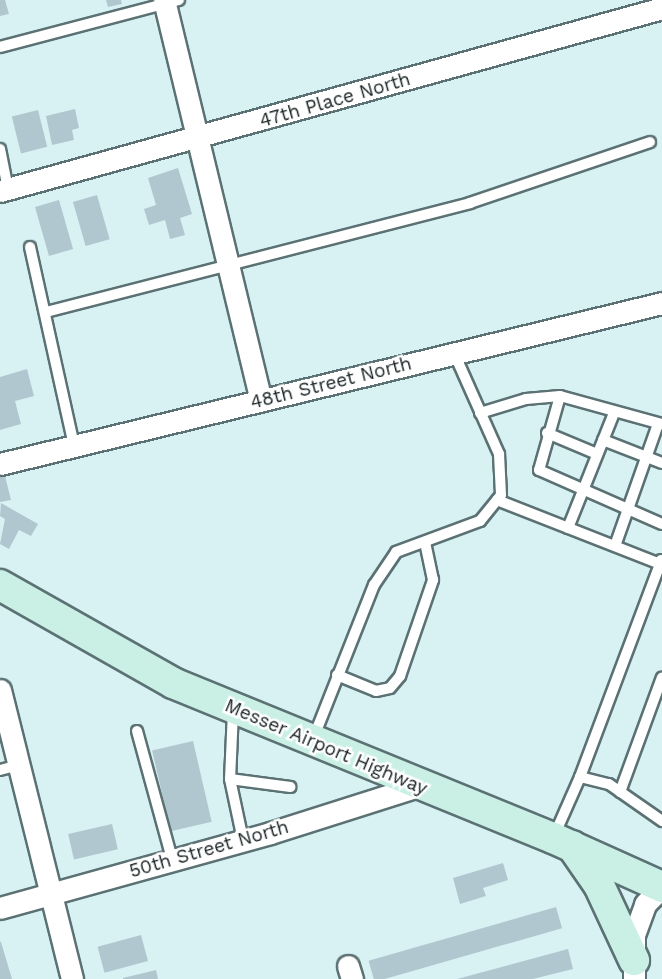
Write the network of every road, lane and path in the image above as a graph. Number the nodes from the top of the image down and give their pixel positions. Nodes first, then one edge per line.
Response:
1 (169, 1) edge
2 (662, 8) edge
3 (0, 47) edge
4 (198, 138) junction
5 (650, 142) dead end
6 (0, 149) edge
7 (4, 190) edge
8 (30, 247) dead end
9 (228, 264) junction
10 (662, 303) edge
11 (46, 312) junction
12 (454, 353) junction
13 (560, 396) junction
14 (261, 400) junction
15 (480, 413) junction
16 (614, 413) junction
17 (660, 424) edge
18 (547, 433) junction
19 (603, 440) junction
20 (74, 445) junction
21 (597, 454) junction
22 (646, 457) junction
23 (662, 463) edge
24 (0, 464) edge
25 (583, 492) junction
26 (497, 500) junction
27 (628, 509) junction
28 (662, 524) edge
29 (568, 528) junction
30 (425, 543) junction
31 (615, 546) junction
32 (661, 561) edge
33 (3, 595) edge
34 (337, 676) junction
35 (662, 677) edge
36 (0, 690) edge
37 (233, 708) junction
38 (137, 732) dead end
39 (312, 741) junction
40 (9, 767) edge
41 (580, 777) junction
42 (230, 779) junction
43 (418, 786) junction
44 (290, 787) dead end
45 (620, 792) junction
46 (662, 821) edge
47 (243, 840) junction
48 (562, 842) junction
49 (172, 859) junction
50 (662, 887) edge
51 (50, 894) junction
52 (0, 908) edge
53 (634, 970) edge
54 (72, 979) edge

1 - 3 lane
1 - 4 street
2 - 4 street, 47th Place North
4 - 7 street, 47th Place North
4 - 9 street
5 - 9 lane
6 - 7 lane, 47th Place North
8 - 11 lane
9 - 11 lane
9 - 14 street
10 - 12 street, 48th Street North
11 - 20 lane
12 - 14 street, 48th Street North
12 - 15 lane
13 - 15 lane
13 - 16 lane
13 - 18 lane
14 - 20 street, 48th Street North
15 - 26 lane
16 - 17 lane
16 - 19 lane
17 - 22 lane
18 - 21 lane
18 - 25 lane
19 - 21 lane
19 - 22 lane
20 - 24 street, 48th Street North
21 - 25 lane
22 - 23 lane
22 - 27 lane
25 - 27 lane
25 - 29 lane
26 - 29 lane
26 - 30 lane
27 - 28 lane
27 - 31 lane
29 - 31 lane
30 - 34 lane
30 - 34 lane
31 - 32 lane
32 - 41 lane
33 - 37 main road, Messer Airport Highway
34 - 39 lane
35 - 45 lane
36 - 40 street
37 - 39 main road, Messer Airport Highway
37 - 42 lane
38 - 49 lane
39 - 43 main road, Messer Airport Highway
40 - 51 street
41 - 45 lane
41 - 48 lane
42 - 44 lane
42 - 47 lane
43 - 47 street, 50th Street North
43 - 48 main road, Messer Airport Highway
45 - 46 lane
47 - 49 street, 50th Street North
48 - 50 main road, Messer Airport Highway
48 - 53 main road
49 - 51 street, 50th Street North
50 - 53 street
51 - 52 street, 50th Street North
51 - 54 street

